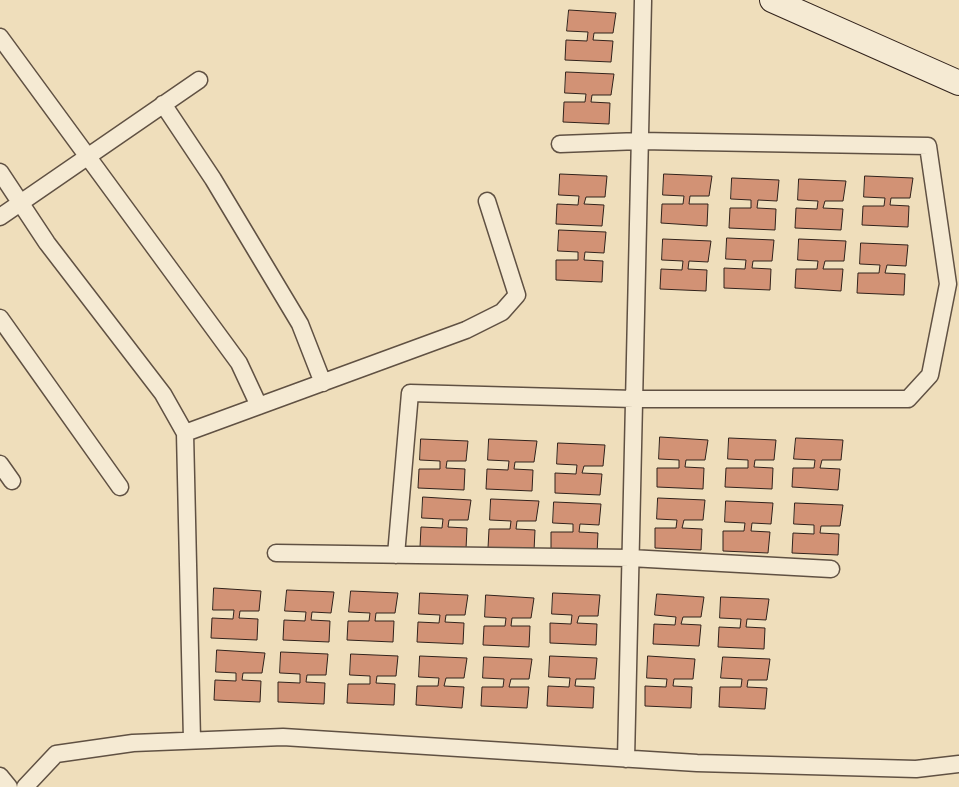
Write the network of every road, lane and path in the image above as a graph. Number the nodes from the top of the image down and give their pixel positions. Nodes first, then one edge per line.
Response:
1 (643, 0) edge
2 (772, 0) edge
3 (0, 36) edge
4 (199, 80) dead end
5 (959, 83) edge
6 (163, 104) junction
7 (640, 141) junction
8 (560, 144) dead end
9 (88, 156) junction
10 (0, 172) edge
11 (487, 201) dead end
12 (20, 202) junction
13 (0, 217) edge
14 (0, 318) edge
15 (323, 383) junction
16 (634, 399) junction
17 (259, 406) junction
18 (185, 433) junction
19 (0, 464) edge
20 (12, 481) dead end
21 (120, 487) dead end
22 (276, 553) dead end
23 (396, 554) junction
24 (630, 558) junction
25 (830, 569) dead end
26 (192, 740) junction
27 (626, 759) junction
28 (959, 764) edge
29 (0, 776) edge
30 (9, 787) edge
31 (25, 787) edge

1 - 7 street
2 - 5 main road
3 - 9 street
4 - 6 street
6 - 9 street
6 - 15 street
7 - 8 street
7 - 16 street
7 - 16 street
9 - 12 street
9 - 17 street
10 - 12 street
11 - 15 street
12 - 13 street
12 - 18 street
14 - 21 street
15 - 17 street
16 - 23 street
16 - 24 street
17 - 18 street
18 - 26 street
19 - 20 street
22 - 23 street
23 - 24 street
24 - 25 street
24 - 27 street
26 - 27 street
26 - 31 street
27 - 28 street
29 - 30 street

